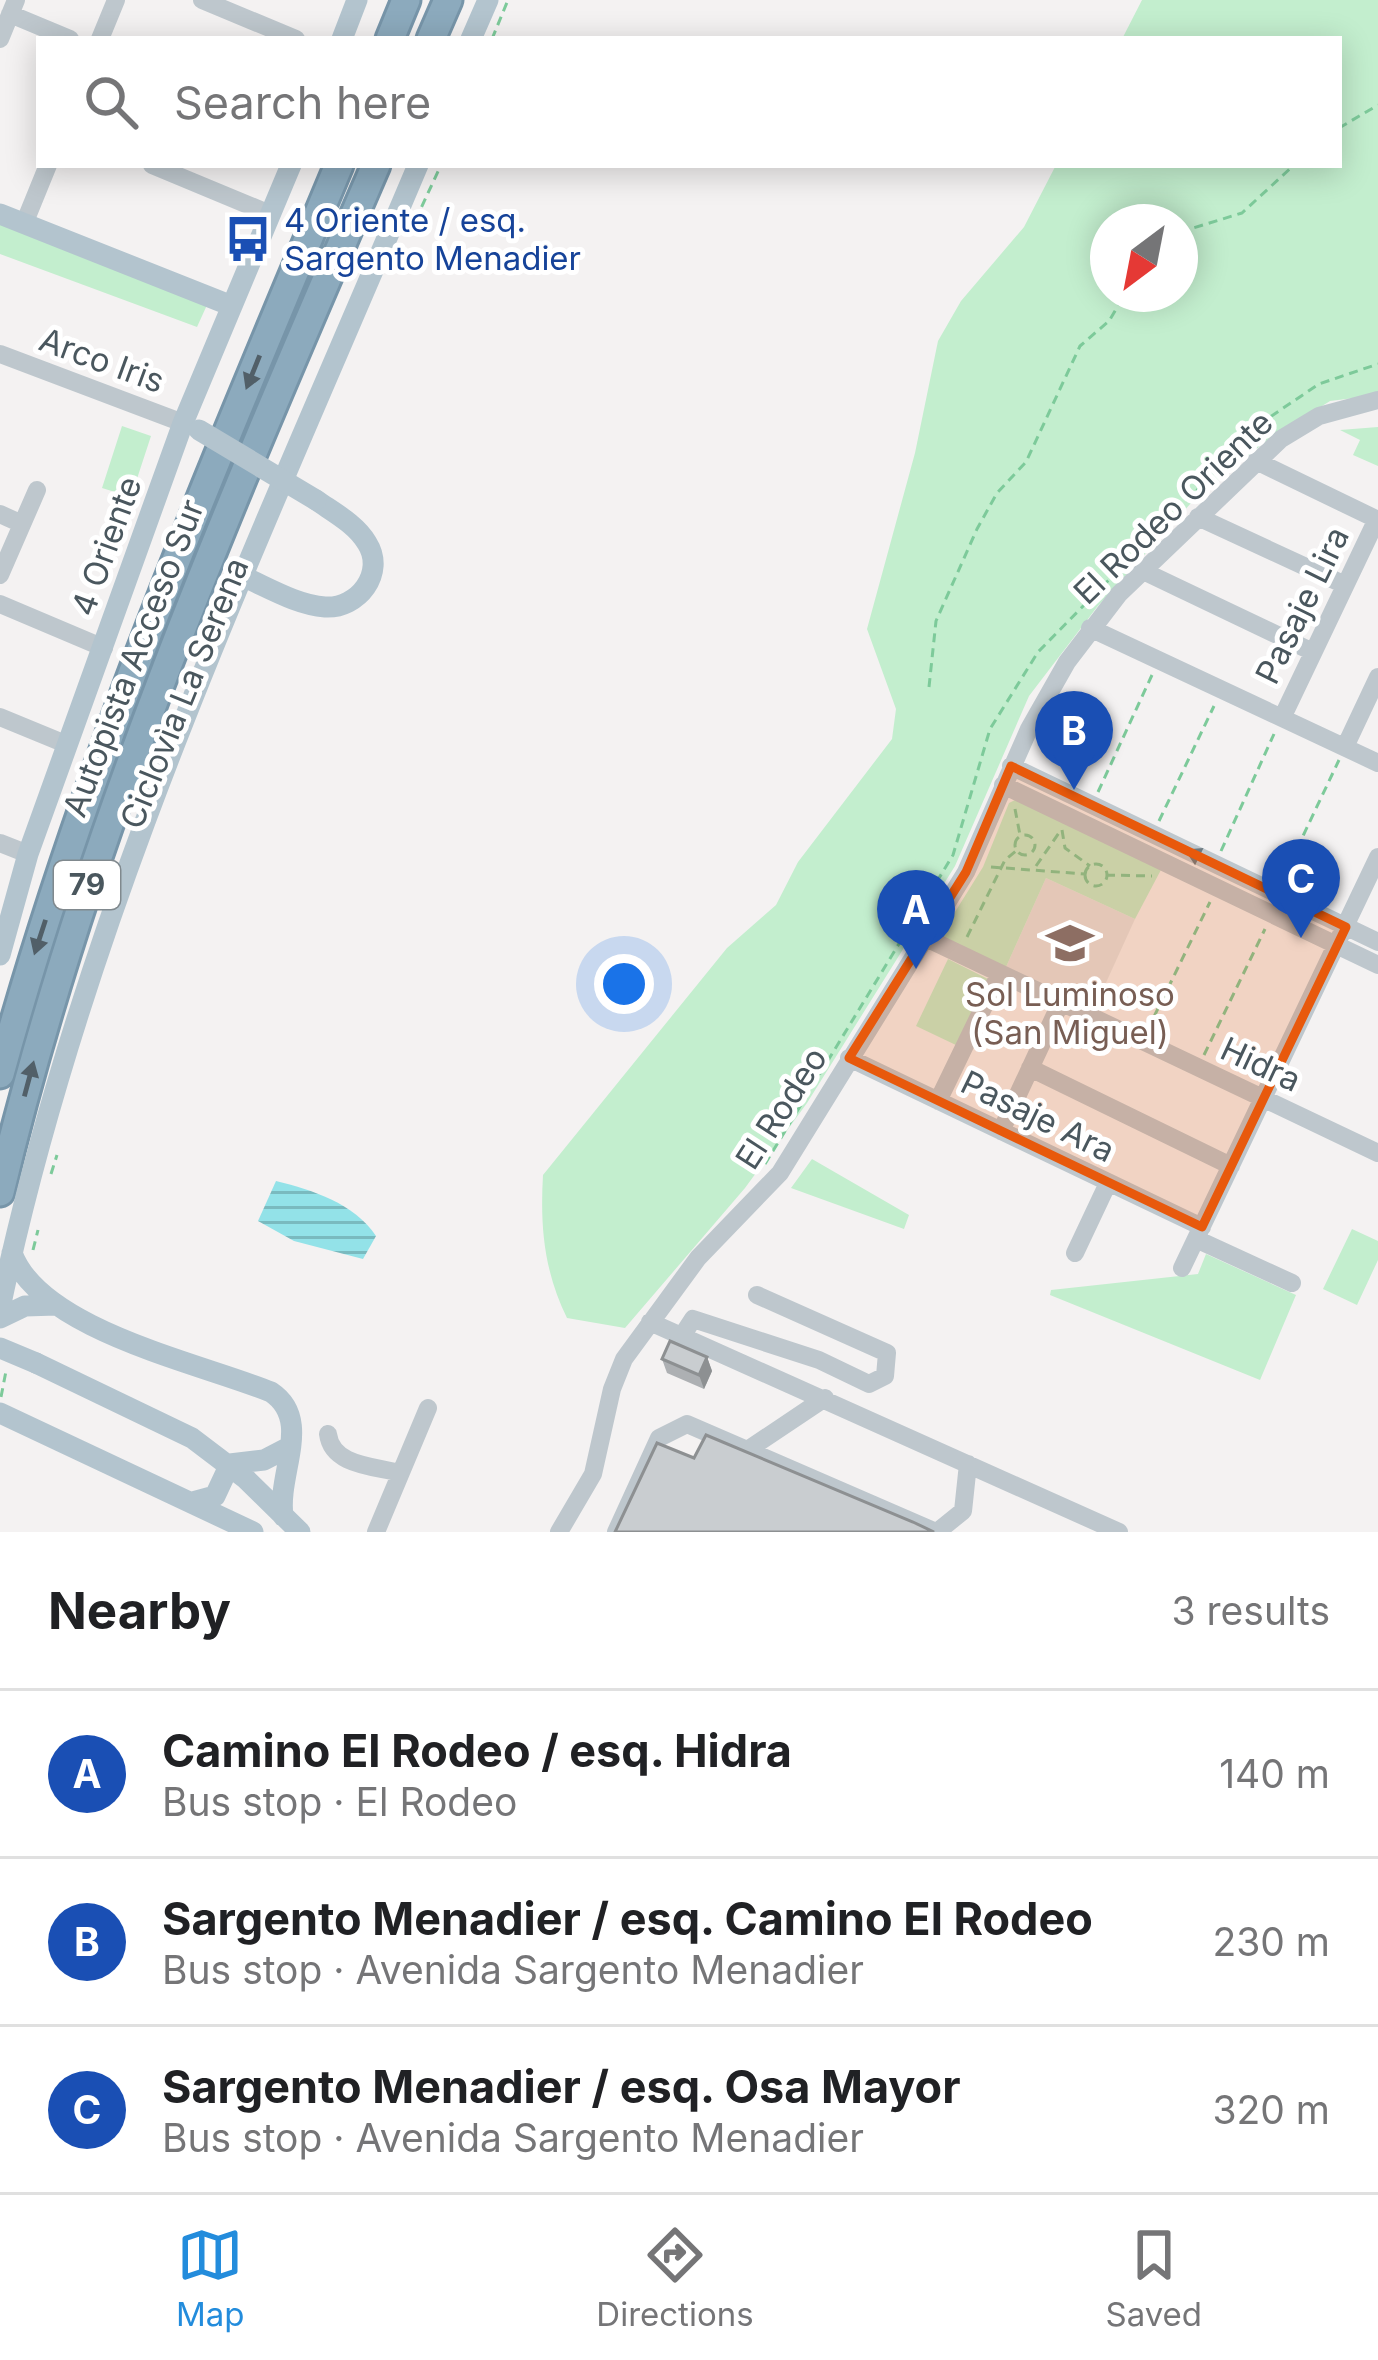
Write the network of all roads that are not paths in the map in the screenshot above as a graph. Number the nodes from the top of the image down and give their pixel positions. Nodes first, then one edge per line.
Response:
1 (116, 0) edge
2 (202, 0) edge
3 (358, 0) edge
4 (406, 0) edge
5 (448, 0) edge
6 (488, 0) edge
7 (13, 7) edge
8 (65, 36) edge
9 (101, 36) edge
10 (289, 36) edge
11 (343, 36) edge
12 (391, 36) edge
13 (432, 36) edge
14 (472, 36) edge
15 (0, 39) edge
16 (48, 168) edge
17 (159, 168) edge
18 (290, 168) edge
19 (338, 168) edge
20 (375, 168) edge
21 (417, 168) edge
22 (0, 214) edge
23 (270, 214) junction
24 (24, 224) junction
25 (232, 307) junction
26 (0, 354) edge
27 (1378, 400) edge
28 (191, 426) junction
29 (1256, 461) junction
30 (37, 490) dead end
31 (0, 514) edge
32 (1198, 517) junction
33 (1377, 519) edge
34 (22, 524) junction
35 (1143, 571) junction
36 (0, 575) edge
37 (244, 577) junction
38 (1345, 585) junction
39 (0, 604) edge
40 (1090, 628) junction
41 (104, 648) junction
42 (1313, 652) junction
43 (1378, 677) edge
44 (0, 717) edge
45 (1282, 718) junction
46 (68, 746) junction
47 (1345, 747) junction
48 (1378, 763) edge
49 (1012, 766) junction
50 (1003, 785) junction
51 (0, 843) edge
52 (28, 854) junction
53 (1378, 857) edge
54 (1346, 927) junction
55 (924, 938) junction
56 (2, 940) edge
57 (1378, 942) edge
58 (1334, 944) junction
59 (1378, 965) edge
60 (1000, 974) junction
61 (1060, 1002) junction
62 (849, 1058) junction
63 (1030, 1068) junction
64 (0, 1074) edge
65 (1262, 1098) junction
66 (938, 1101) junction
67 (1001, 1131) junction
68 (1378, 1153) edge
69 (1231, 1166) junction
70 (1108, 1183) junction
71 (0, 1192) edge
72 (1199, 1233) junction
73 (12, 1252) junction
74 (1075, 1253) dead end
75 (1182, 1268) dead end
76 (1292, 1283) dead end
77 (757, 1295) dead end
78 (57, 1305) junction
79 (0, 1308) edge
80 (0, 1318) edge
81 (650, 1322) junction
82 (682, 1336) junction
83 (4, 1353) edge
84 (825, 1398) junction
85 (428, 1408) dead end
86 (0, 1413) edge
87 (28, 1428) junction
88 (0, 1432) edge
89 (328, 1433) dead end
90 (289, 1447) junction
91 (748, 1449) junction
92 (230, 1464) junction
93 (968, 1464) junction
94 (400, 1473) junction
95 (193, 1502) junction
96 (283, 1516) junction
97 (254, 1532) edge
98 (300, 1532) edge
99 (376, 1532) edge
100 (559, 1532) edge
101 (616, 1532) edge
102 (937, 1532) edge
103 (1119, 1532) edge

1 - 9 street
2 - 10 street
3 - 11 main road
4 - 12 highway
5 - 13 highway
6 - 14 main road
7 - 8 street
7 - 15 street
16 - 24 street
17 - 23 street
18 - 23 main road, 4 Oriente
19 -> 64 highway, Autopista Acceso Sur / 79
71 -> 20 highway, Autopista Acceso Sur / 79
21 - 37 main road
22 - 24 main road
23 - 25 main road, 4 Oriente
24 - 25 main road
25 - 28 main road, 4 Oriente
26 - 28 street, Arco Iris
27 - 29 street, El Rodeo Oriente
28 - 37 main road, bridge
28 - 41 main road, 4 Oriente
29 - 32 street, El Rodeo Oriente
29 - 33 street
30 - 34 street
31 - 34 street
32 - 35 street, El Rodeo Oriente
32 - 38 street
33 - 38 street, Pasaje Lira
34 - 36 street
35 - 40 street, El Rodeo Oriente
35 - 42 street
37 - 73 main road
38 - 42 street, Pasaje Lira
39 - 41 street
40 - 45 street
40 - 49 street, El Rodeo Oriente
41 - 46 main road, 4 Oriente
42 - 45 street, Pasaje Lira
43 - 47 street
44 - 46 street
45 - 47 street
46 - 52 main road, 4 Oriente
47 - 48 street
49 - 50 street, El Rodeo
54 -> 49 street
50 - 55 street, El Rodeo
50 - 58 street
51 - 52 street
52 - 56 main road, 4 Oriente
53 - 54 street
54 - 57 street
54 - 58 street
55 - 60 street, Hidra
55 - 62 street, El Rodeo
58 - 59 street
58 - 65 street
60 - 61 street, Hidra
60 - 66 street
61 - 63 street
61 - 65 street, Hidra
62 - 66 street, Pasaje Ara
62 - 81 street, El Rodeo
63 - 67 street
63 - 69 street
65 - 68 street, Hidra
65 - 69 street
66 - 67 street, Pasaje Ara
67 - 70 street, Pasaje Ara
69 - 72 street
70 - 72 street, Pasaje Ara
70 - 74 street
72 - 75 street
72 - 76 street, Pasaje Ara
73 - 78 main road
73 - 79 main road
77 - 82 street
78 - 80 main road
78 - 90 main road
81 - 82 street
81 - 100 street, El Rodeo
82 - 84 street
83 - 92 main road, bridge
84 - 91 street
84 - 93 street
85 - 94 street
86 - 87 main road
87 - 88 main road
87 - 95 main road
89 - 94 street
90 - 92 main road
90 - 96 main road
91 - 101 street
91 - 102 street
92 - 95 main road
92 - 96 main road
93 - 102 street
93 - 103 street
94 - 99 street
95 - 97 main road
96 - 98 main road

